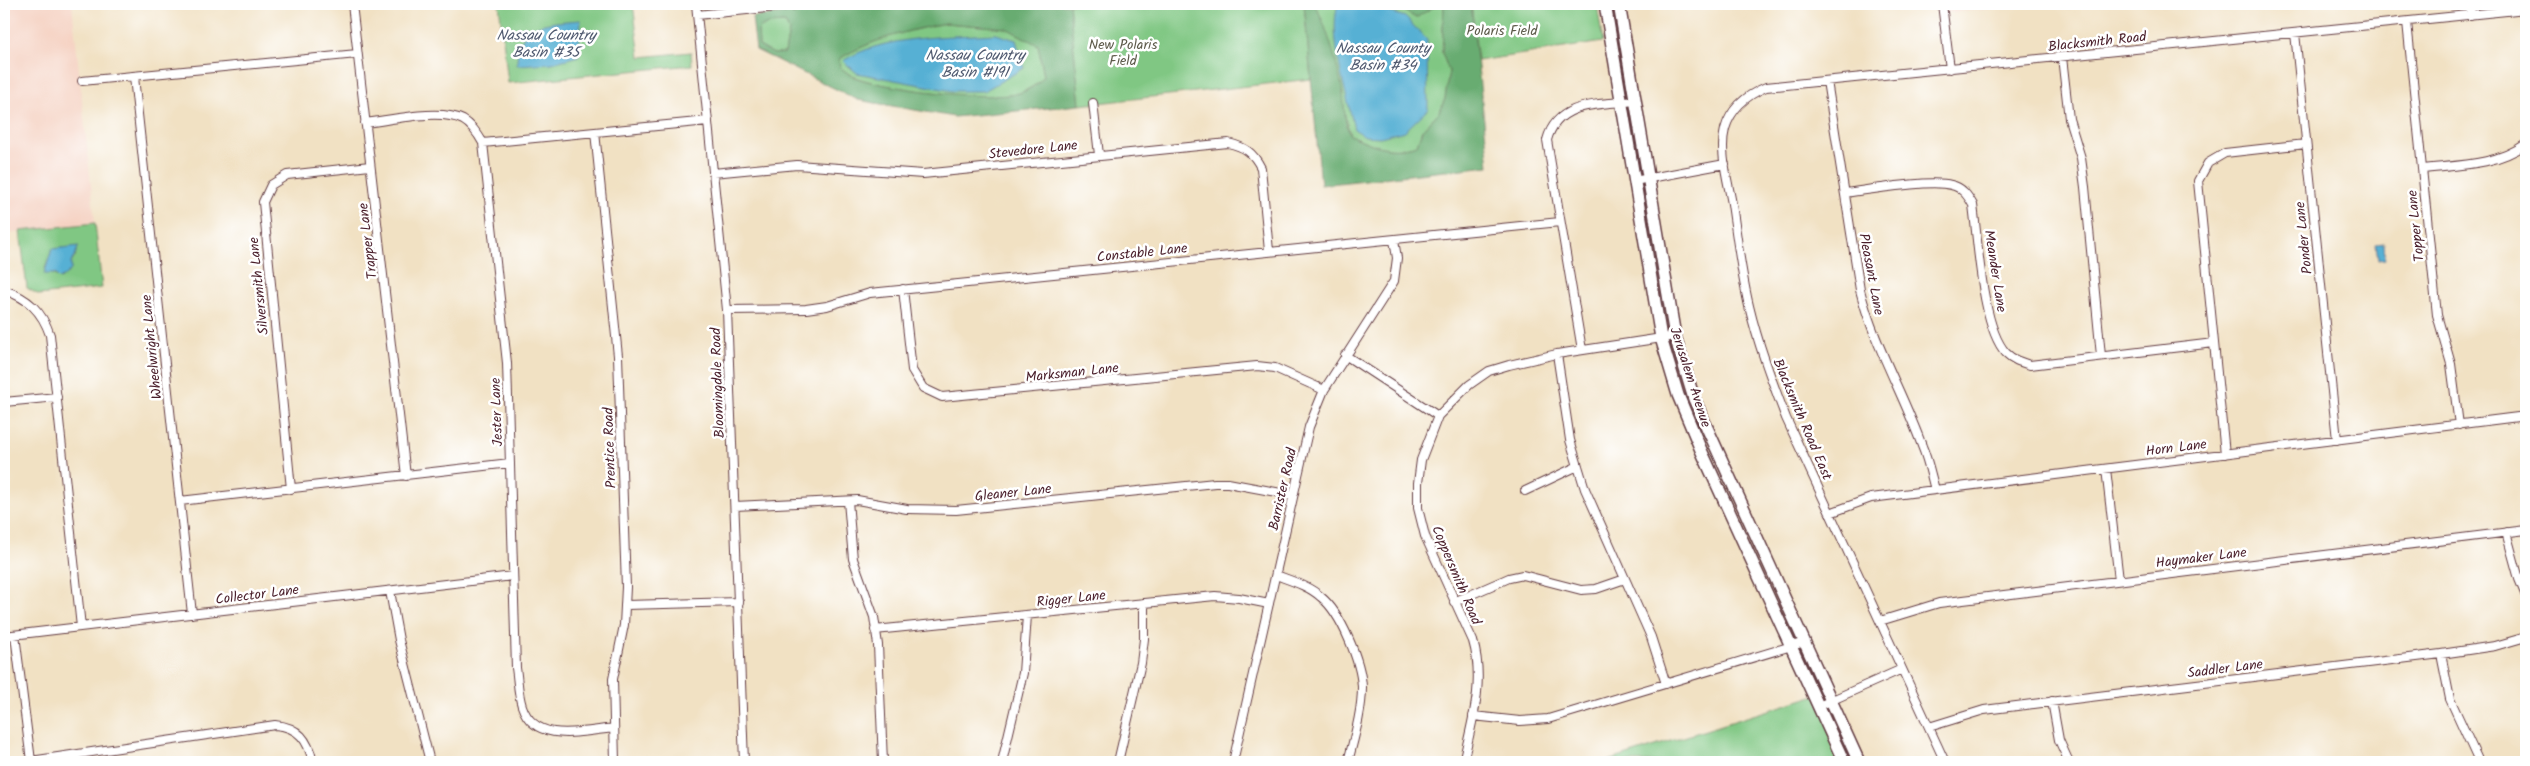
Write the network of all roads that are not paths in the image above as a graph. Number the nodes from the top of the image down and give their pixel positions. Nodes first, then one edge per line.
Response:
1 (352, 4) edge
2 (696, 4) edge
3 (806, 4) edge
4 (1605, 4) edge
5 (1619, 4) edge
6 (1942, 4) edge
7 (2470, 4) edge
8 (2526, 9) edge
9 (697, 15) junction
10 (2471, 15) junction
11 (2407, 22) junction
12 (2295, 33) junction
13 (358, 54) junction
14 (2062, 57) junction
15 (1950, 68) junction
16 (134, 77) junction
17 (1827, 81) junction
18 (82, 82) dead end
19 (1635, 101) junction
20 (1093, 103) dead end
21 (1620, 103) junction
22 (708, 121) junction
23 (365, 123) junction
24 (595, 132) junction
25 (483, 143) junction
26 (2306, 144) junction
27 (2526, 144) edge
28 (1099, 155) junction
29 (1725, 164) junction
30 (370, 166) junction
31 (2422, 169) junction
32 (714, 173) junction
33 (1648, 178) junction
34 (1634, 181) junction
35 (1845, 193) junction
36 (1560, 222) junction
37 (1394, 240) junction
38 (1269, 251) junction
39 (903, 289) junction
40 (4, 290) edge
41 (727, 310) junction
42 (1675, 336) junction
43 (1661, 338) junction
44 (2214, 342) junction
45 (1582, 350) junction
46 (1557, 354) junction
47 (1345, 355) junction
48 (2101, 356) junction
49 (1324, 390) junction
50 (57, 397) junction
51 (4, 402) edge
52 (1438, 416) junction
53 (2526, 416) edge
54 (2459, 425) junction
55 (2337, 440) junction
56 (2225, 454) junction
57 (510, 463) junction
58 (1578, 466) junction
59 (2106, 469) junction
60 (406, 476) junction
61 (291, 489) junction
62 (1935, 490) junction
63 (1525, 491) dead end
64 (1292, 495) junction
65 (180, 501) junction
66 (848, 501) junction
67 (735, 506) junction
68 (1830, 513) junction
69 (1747, 516) junction
70 (1734, 523) junction
71 (2526, 530) edge
72 (2506, 532) junction
73 (513, 576) junction
74 (1276, 576) junction
75 (1625, 579) junction
76 (2119, 580) junction
77 (390, 591) junction
78 (2526, 596) edge
79 (739, 602) junction
80 (1454, 602) junction
81 (1144, 603) junction
82 (1269, 604) junction
83 (626, 606) junction
84 (192, 614) junction
85 (1027, 615) junction
86 (1880, 621) junction
87 (81, 627) junction
88 (876, 630) junction
89 (15, 635) junction
90 (4, 636) edge
91 (2526, 637) edge
92 (1805, 642) junction
93 (1790, 646) junction
94 (2441, 654) junction
95 (1902, 669) junction
96 (1666, 684) junction
97 (1832, 700) junction
98 (2052, 702) junction
99 (1819, 706) junction
100 (1473, 716) junction
101 (1929, 727) junction
102 (614, 728) junction
103 (28, 762) edge
104 (313, 762) edge
105 (430, 762) edge
106 (615, 762) edge
107 (744, 762) edge
108 (883, 762) edge
109 (1002, 762) edge
110 (1118, 762) edge
111 (1233, 762) edge
112 (1348, 762) edge
113 (1463, 762) edge
114 (1844, 762) edge
115 (1859, 762) edge
116 (1945, 762) edge
117 (2069, 762) edge
118 (2479, 762) edge

1 - 13 street, Trapper Lane
2 - 9 street, Bloomingdale Road
3 - 9 street
4 - 21 main road, Jerusalem Avenue
5 - 19 main road, Jerusalem Avenue
6 - 15 street
7 - 10 street
8 - 10 street, Blacksmith Road
9 - 22 street, Bloomingdale Road
10 - 11 street, Blacksmith Road
11 - 12 street, Blacksmith Road
11 - 31 street, Topper Lane
12 - 14 street, Blacksmith Road
12 - 26 street, Ponder Lane
13 - 16 street
13 - 23 street, Trapper Lane
14 - 15 street, Blacksmith Road
14 - 48 street
15 - 17 street, Blacksmith Road
16 - 18 street
16 - 65 street, Wheelwright Lane
17 - 29 street, Blacksmith Road
17 - 35 street, Pleasant Lane
19 - 21 street
19 - 33 main road, Jerusalem Avenue
20 - 28 street
21 - 34 main road, Jerusalem Avenue
21 - 36 street
22 - 24 street
22 - 32 street, Bloomingdale Road
23 - 25 street
23 - 30 street, Trapper Lane
24 - 25 street
24 - 83 street, Prentice Road
25 - 57 street, Jester Lane
26 - 44 street
26 - 55 street, Ponder Lane
27 - 31 street
28 - 32 street, Stevedore Lane
28 - 38 street, Stevedore Lane
29 - 33 street
29 - 68 street, Blacksmith Road East
30 - 60 street, Trapper Lane
30 - 61 street, Silversmith Lane
31 - 54 street, Topper Lane
32 - 41 street, Bloomingdale Road
33 - 34 street
33 - 42 main road, Jerusalem Avenue
34 - 43 main road, Jerusalem Avenue
35 - 48 street, Meander Lane
35 - 62 street, Pleasant Lane
36 - 37 street, Constable Lane
36 - 45 street
37 - 38 street, Constable Lane
37 - 47 street, Barrister Road
38 - 39 street, Constable Lane
39 - 41 street, Constable Lane
39 - 49 street, Marksman Lane
40 - 50 street
41 - 67 street, Bloomingdale Road
42 - 43 street, Coppersmith Road
42 - 69 main road, Jerusalem Avenue
43 - 45 street, Coppersmith Road
43 - 70 main road, Jerusalem Avenue
44 - 48 street, Meander Lane
44 - 56 street
45 - 46 street, Coppersmith Road
46 - 52 street, Coppersmith Road
46 - 58 street
47 - 49 street, Barrister Road
47 - 52 street
49 - 64 street, Barrister Road
50 - 51 street
50 - 87 street
52 - 80 street, Coppersmith Road
53 - 54 street, Horn Lane
54 - 55 street, Horn Lane
55 - 56 street, Horn Lane
56 - 59 street, Horn Lane
57 - 60 street
57 - 73 street, Jester Lane
58 - 63 street
58 - 75 street
59 - 62 street, Horn Lane
59 - 76 street
60 - 61 street
61 - 65 street
62 - 68 street, Horn Lane
64 - 66 street, Gleaner Lane
64 - 74 street, Barrister Road
65 - 84 street, Wheelwright Lane
66 - 67 street, Gleaner Lane
66 - 88 street
67 - 79 street, Bloomingdale Road
68 - 86 street, Blacksmith Road East
69 - 70 main road
69 - 92 main road, Jerusalem Avenue
70 - 93 main road, Jerusalem Avenue
71 - 72 street, Haymaker Lane
72 - 76 street, Haymaker Lane
72 - 78 street
73 - 77 street, Collector Lane
73 - 102 street, Jester Lane
74 - 82 street, Barrister Road
74 - 112 street
75 - 80 street
75 - 96 street
76 - 86 street, Haymaker Lane
77 - 84 street, Collector Lane
77 - 105 street
79 - 83 street
79 - 107 street, Bloomingdale Road
80 - 100 street, Coppersmith Road
81 - 82 street, Rigger Lane
81 - 85 street, Rigger Lane
81 - 110 street
82 - 111 street, Barrister Road
83 - 102 street, Prentice Road
84 - 87 street, Collector Lane
85 - 88 street, Rigger Lane
85 - 109 street
86 - 95 street, Blacksmith Road East
87 - 89 street, Collector Lane
88 - 108 street
89 - 90 street, Collector Lane
89 - 103 street
91 - 94 street, Saddler Lane
92 - 93 street
92 - 97 main road, Jerusalem Avenue
93 - 96 street
93 - 99 main road, Jerusalem Avenue
94 - 98 street, Saddler Lane
94 - 118 street
95 - 97 street
95 - 101 street
96 - 100 street
97 - 99 street
97 - 115 main road, Jerusalem Avenue
98 - 101 street, Saddler Lane
98 - 117 street
99 - 114 main road, Jerusalem Avenue
100 - 113 street, Coppersmith Road
101 - 116 street
102 - 106 street, Prentice Road
103 - 104 street

